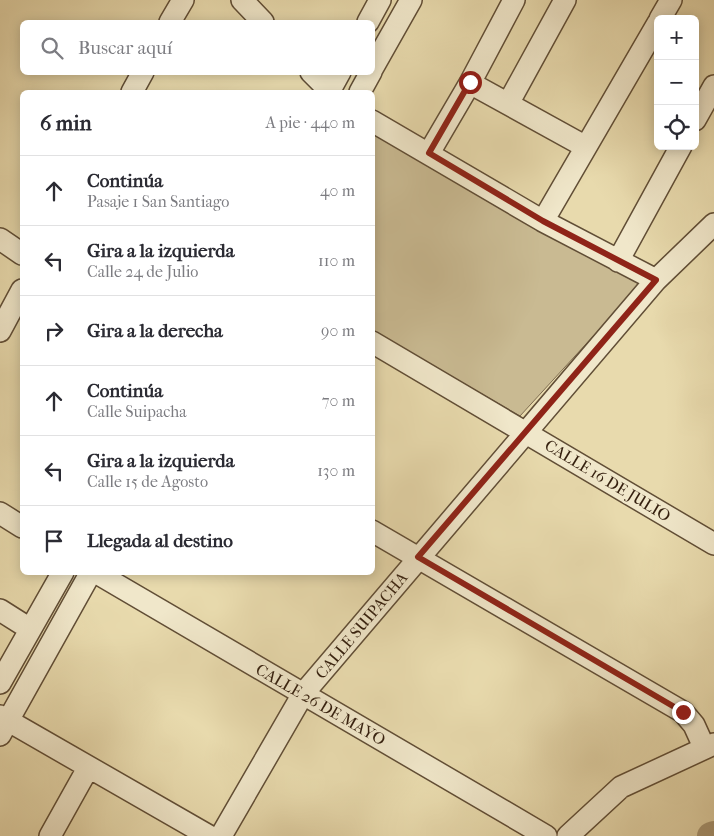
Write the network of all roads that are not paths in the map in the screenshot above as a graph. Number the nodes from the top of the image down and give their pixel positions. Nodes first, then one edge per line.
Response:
1 (183, 0) edge
2 (242, 0) edge
3 (380, 0) edge
4 (411, 0) edge
5 (514, 0) edge
6 (565, 0) edge
7 (671, 0) edge
8 (662, 15) edge
9 (171, 20) edge
10 (262, 20) edge
11 (369, 20) edge
12 (654, 30) edge
13 (375, 66) edge
14 (141, 75) edge
15 (315, 75) edge
16 (338, 75) edge
17 (370, 75) edge
18 (470, 82) junction
19 (714, 86) edge
20 (133, 90) edge
21 (328, 90) edge
22 (331, 90) edge
23 (361, 90) edge
24 (509, 102) junction
25 (699, 113) edge
26 (375, 123) edge
27 (586, 147) junction
28 (679, 150) edge
29 (429, 153) junction
30 (543, 221) junction
31 (714, 224) edge
32 (0, 239) edge
33 (20, 253) edge
34 (618, 261) junction
35 (656, 280) junction
36 (20, 294) edge
37 (0, 331) edge
38 (375, 344) edge
39 (526, 431) junction
40 (0, 513) edge
41 (20, 526) edge
42 (375, 532) edge
43 (714, 544) edge
44 (418, 557) junction
45 (61, 575) edge
46 (89, 575) edge
47 (100, 575) edge
48 (0, 610) edge
49 (30, 630) junction
50 (0, 682) edge
51 (303, 694) junction
52 (3, 724) edge
53 (709, 746) edge
54 (88, 768) junction
55 (50, 836) edge
56 (209, 836) edge
57 (221, 836) edge
58 (546, 836) edge
59 (568, 836) edge

1 - 9 street
2 - 10 street
3 - 11 street
4 - 13 street
5 - 18 street
6 - 24 street
7 - 8 street
12 - 27 street
14 - 20 street
15 - 21 street
16 - 22 street
17 - 23 street
18 - 24 street
18 - 29 street
19 - 25 street
24 - 27 street
26 - 29 street
27 - 30 street
28 - 34 street
29 - 30 street
30 - 34 street
31 - 35 street
32 - 33 street
34 - 35 street
35 - 39 street, CALLE SUIPACHA
36 - 37 street
38 - 39 street, CALLE 16 DE JULIO
39 - 43 street, CALLE 16 DE JULIO
39 - 44 street, CALLE SUIPACHA
40 - 41 street
42 - 44 street
44 - 51 street, CALLE SUIPACHA
44 - 53 street
45 - 49 street
46 - 52 street
47 - 51 street, CALLE 26 DE MAYO
48 - 49 street
49 - 50 street
51 - 57 street, CALLE SUIPACHA
51 - 58 street, CALLE 26 DE MAYO
52 - 54 street
53 - 59 street
54 - 55 street
54 - 56 street

